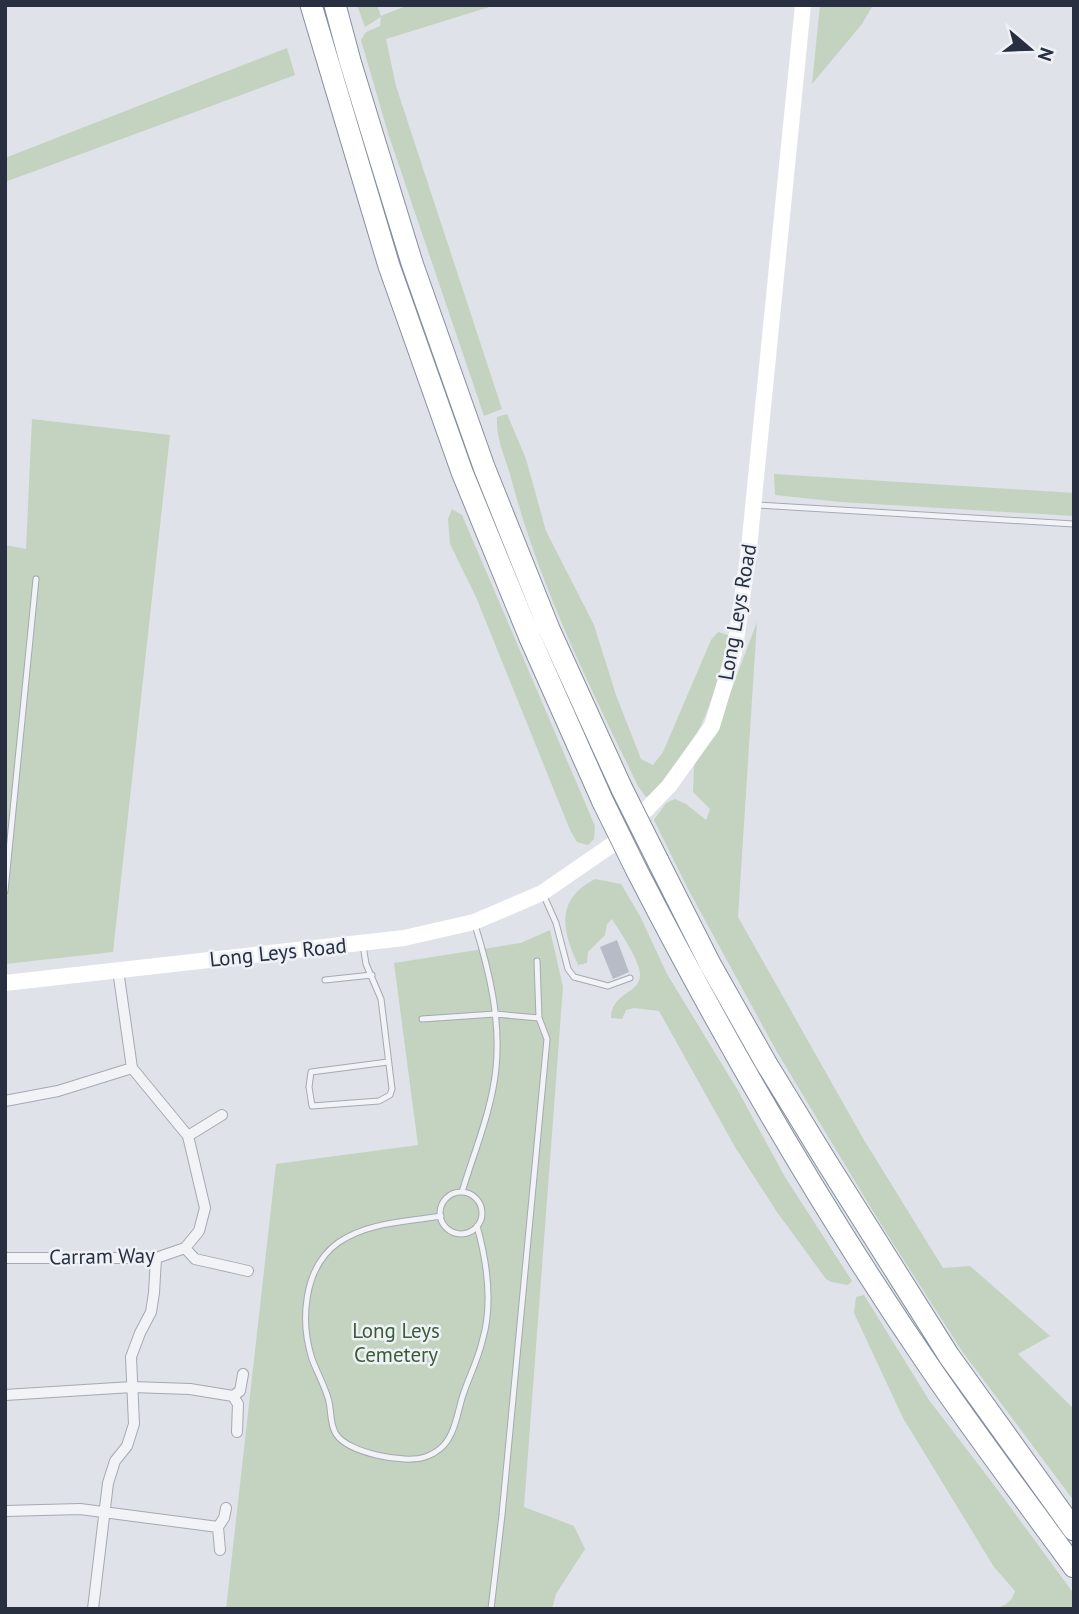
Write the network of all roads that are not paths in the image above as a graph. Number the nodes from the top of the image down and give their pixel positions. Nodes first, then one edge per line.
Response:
1 (305, 5) edge
2 (335, 5) edge
3 (803, 5) edge
4 (314, 15) edge
5 (754, 505) junction
6 (1074, 524) edge
7 (36, 579) dead end
8 (5, 891) edge
9 (542, 893) junction
10 (474, 922) junction
11 (363, 942) junction
12 (537, 961) dead end
13 (118, 970) junction
14 (372, 975) junction
15 (631, 978) dead end
16 (325, 980) dead end
17 (5, 983) edge
18 (495, 1014) junction
19 (422, 1018) dead end
20 (539, 1018) junction
21 (388, 1062) junction
22 (132, 1068) junction
23 (5, 1101) edge
24 (222, 1115) dead end
25 (188, 1136) junction
26 (462, 1192) junction
27 (441, 1216) junction
28 (477, 1226) junction
29 (185, 1248) junction
30 (5, 1258) edge
31 (156, 1258) junction
32 (248, 1271) dead end
33 (243, 1374) dead end
34 (132, 1387) junction
35 (5, 1395) edge
36 (233, 1396) junction
37 (237, 1432) dead end
38 (226, 1508) dead end
39 (5, 1511) edge
40 (105, 1512) junction
41 (218, 1527) junction
42 (1074, 1530) edge
43 (220, 1550) dead end
44 (1074, 1567) edge
45 (93, 1609) edge
46 (491, 1609) edge

1 - 4 lane
2 - 42 highway, bridge
3 - 5 street, Long Leys Road
4 - 44 highway, bridge
5 - 6 lane
5 - 9 street, Long Leys Road
7 - 8 lane
9 - 10 street, Long Leys Road
9 - 15 lane
10 - 11 street, Long Leys Road
10 - 18 lane
11 - 13 street, Long Leys Road
11 - 14 lane
12 - 20 lane
13 - 17 street, Long Leys Road
13 - 22 street
14 - 16 lane
14 - 21 lane
18 - 19 lane
18 - 20 lane
18 - 26 lane
20 - 46 lane
21 - 21 lane
22 - 23 street
22 - 25 street, Carram Way
24 - 25 street
25 - 29 street, Carram Way
26 - 27 lane
26 - 28 lane
27 - 28 lane
27 - 28 lane
29 - 31 street, Carram Way
29 - 32 street
30 - 31 street, Carram Way
31 - 34 street
33 - 36 street
34 - 35 street
34 - 36 street
34 - 40 street
36 - 37 street
38 - 41 street
39 - 40 street
40 - 41 street
40 - 45 street
41 - 43 street

